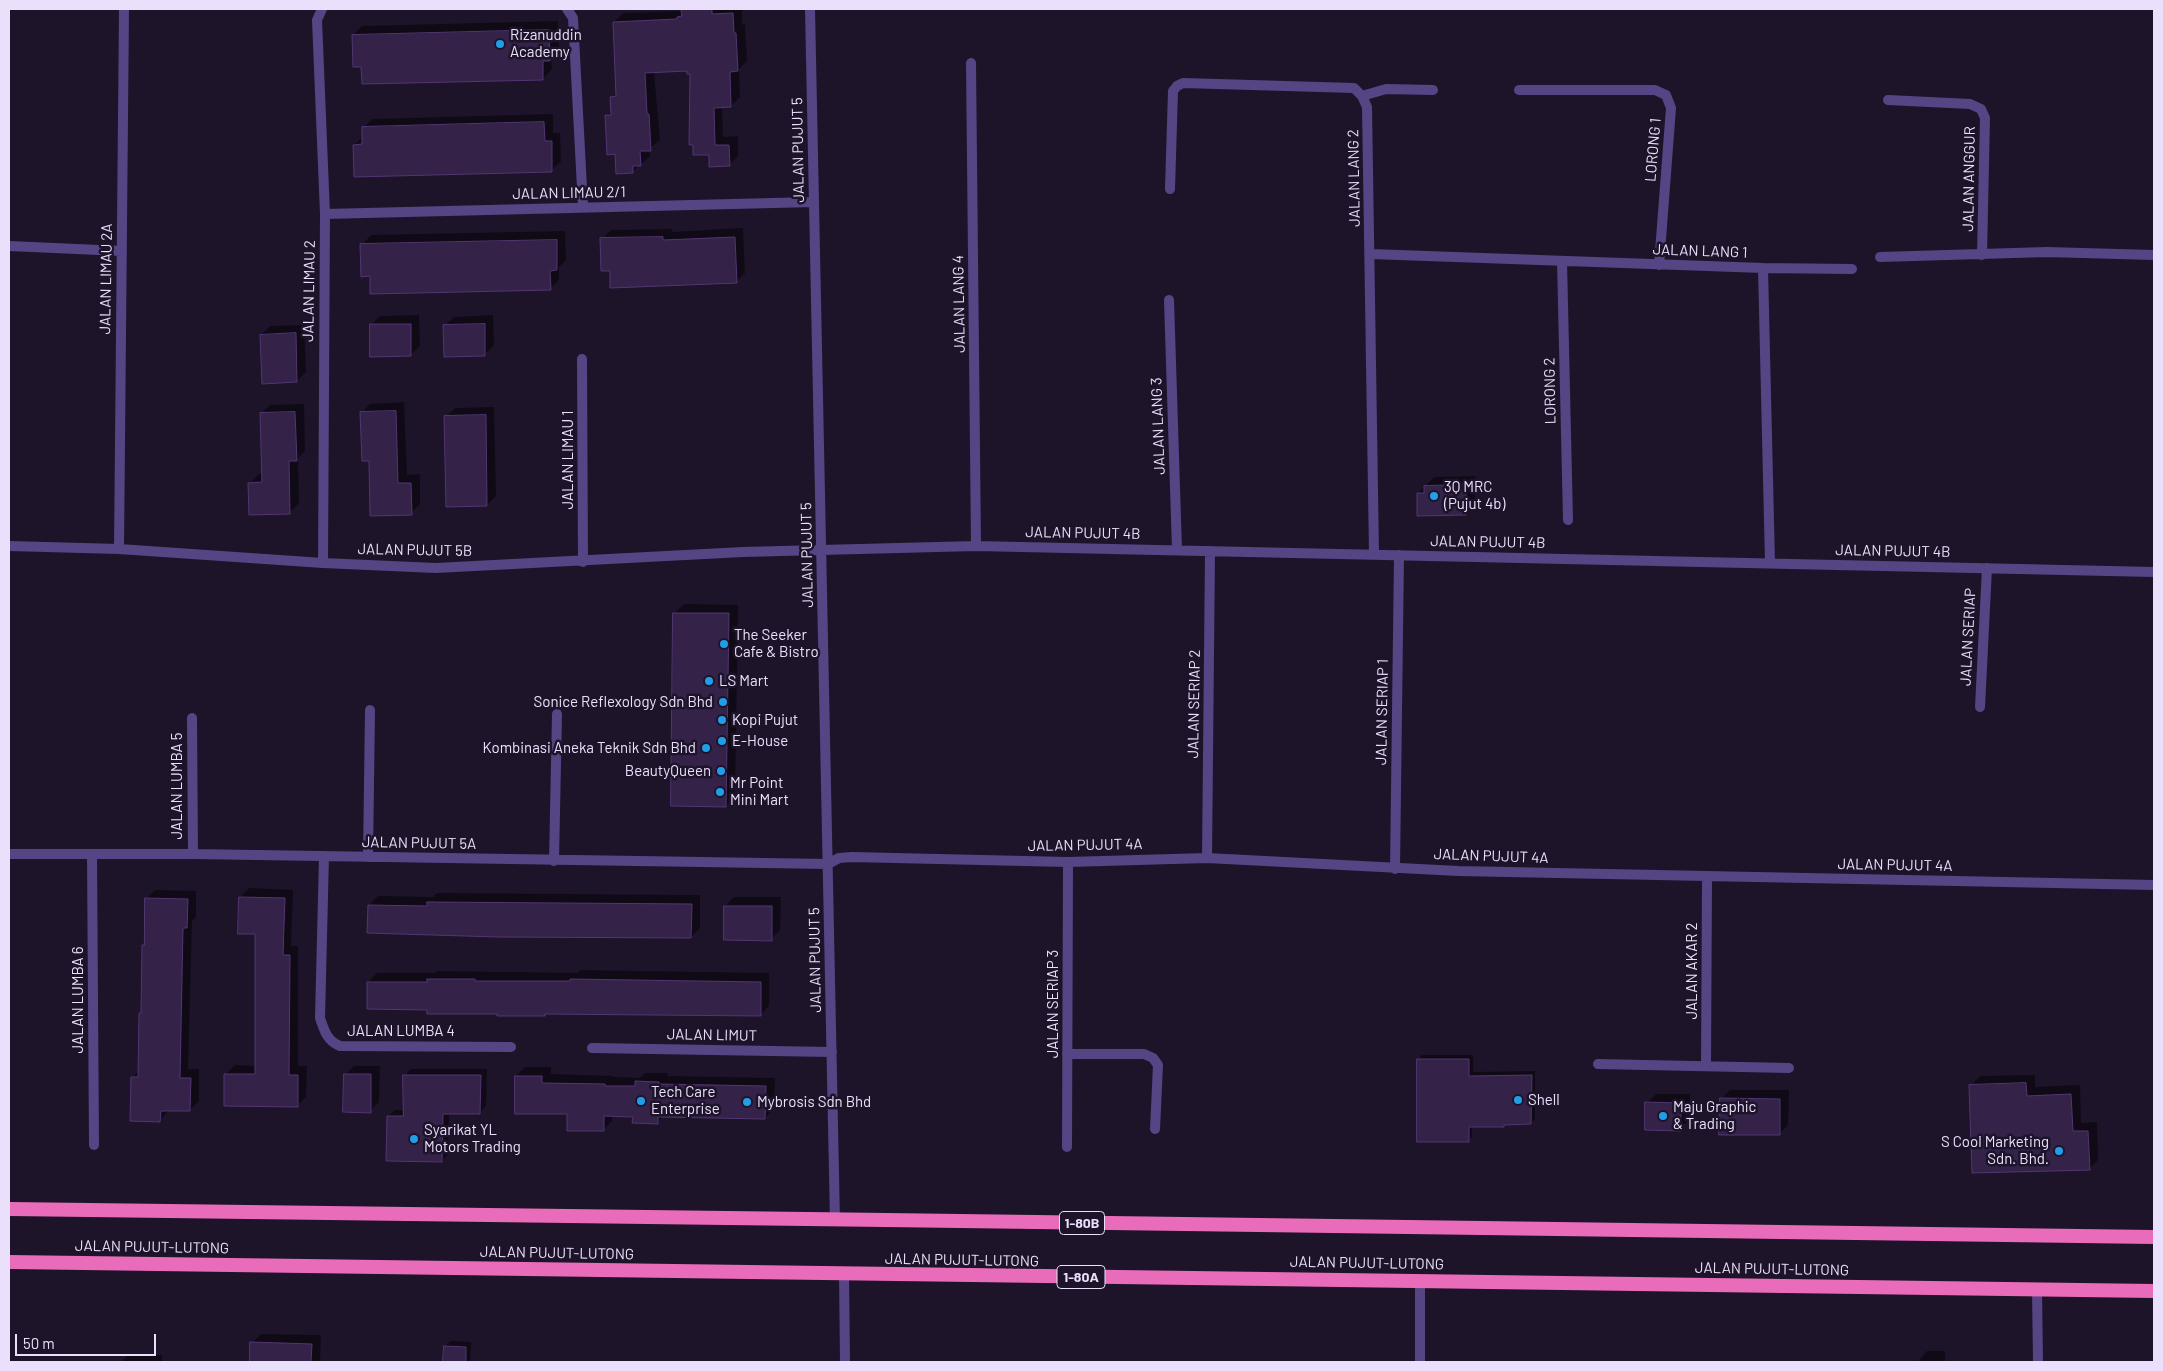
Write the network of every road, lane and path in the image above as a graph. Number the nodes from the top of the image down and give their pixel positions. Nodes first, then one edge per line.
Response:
1 (124, 9) edge
2 (322, 9) edge
3 (567, 9) edge
4 (810, 9) edge
5 (971, 63) dead end
6 (1433, 90) dead end
7 (1519, 90) dead end
8 (1362, 96) junction
9 (1888, 100) dead end
10 (1170, 189) dead end
11 (814, 202) junction
12 (583, 207) junction
13 (325, 214) junction
14 (9, 246) edge
15 (122, 251) junction
16 (1370, 254) junction
17 (1982, 255) junction
18 (2154, 255) edge
19 (1880, 257) dead end
20 (1562, 261) junction
21 (1659, 265) junction
22 (1763, 268) junction
23 (1852, 268) dead end
24 (1170, 300) dead end
25 (582, 359) dead end
26 (1568, 520) dead end
27 (9, 546) edge
28 (976, 546) junction
29 (119, 549) junction
30 (821, 550) junction
31 (1177, 550) junction
32 (1210, 550) junction
33 (1374, 554) junction
34 (1399, 555) junction
35 (583, 562) junction
36 (323, 563) junction
37 (1770, 563) junction
38 (1986, 568) junction
39 (2154, 572) edge
40 (1980, 707) dead end
41 (370, 710) dead end
42 (557, 714) dead end
43 (192, 718) dead end
44 (9, 854) edge
45 (92, 854) junction
46 (193, 854) junction
47 (324, 856) junction
48 (368, 857) junction
49 (1207, 858) junction
50 (554, 861) junction
51 (1068, 862) junction
52 (828, 864) junction
53 (1395, 869) junction
54 (1707, 877) junction
55 (2154, 885) edge
56 (511, 1047) dead end
57 (592, 1048) dead end
58 (832, 1052) junction
59 (1067, 1054) junction
60 (1598, 1064) dead end
61 (1706, 1066) junction
62 (1789, 1068) dead end
63 (1155, 1129) dead end
64 (94, 1145) dead end
65 (1067, 1147) dead end
66 (9, 1210) edge
67 (835, 1221) junction
68 (2154, 1238) edge
69 (9, 1262) edge
70 (844, 1274) junction
71 (1420, 1280) junction
72 (2037, 1290) junction
73 (2154, 1291) edge
74 (844, 1362) edge
75 (1420, 1362) edge
76 (2038, 1362) edge

1 - 15 street, JALAN LIMAU 2A
2 - 13 street, JALAN LIMAU 2
3 - 12 street
4 - 11 street, JALAN PUJUT 5
5 - 28 street, JALAN LANG 4
6 - 8 street
7 - 21 street, LORONG 1
8 - 10 street
8 - 16 street, JALAN LANG 2
9 - 17 street, JALAN ANGGUR
11 - 12 street, JALAN LIMAU 2/1
11 - 30 street, JALAN PUJUT 5
12 - 13 street, JALAN LIMAU 2/1
13 - 36 street, JALAN LIMAU 2
14 - 15 street
15 - 29 street, JALAN LIMAU 2A
16 - 20 street, JALAN LANG 1
16 - 33 street, JALAN LANG 2
17 - 18 street
17 - 19 street
20 - 21 street, JALAN LANG 1
20 - 26 street, LORONG 2
21 - 22 street, JALAN LANG 1
22 - 23 street
22 - 37 street, JALAN LANG 1
24 - 31 street, JALAN LANG 3
25 - 35 street, JALAN LIMAU 1
27 - 29 street, JALAN PUJUT 5B
28 - 30 street, JALAN PUJUT 4B
28 - 31 street, JALAN PUJUT 4B
29 - 36 street, JALAN PUJUT 5B
30 - 35 street, JALAN PUJUT 5B
30 - 52 street, JALAN PUJUT 5
31 - 32 street, JALAN PUJUT 4B
32 - 33 street, JALAN PUJUT 4B
32 - 49 street, JALAN SERIAP 2
33 - 34 street, JALAN PUJUT 4B
34 - 37 street, JALAN PUJUT 4B
34 - 53 street, JALAN SERIAP 1
35 - 36 street, JALAN PUJUT 5B
37 - 38 street, JALAN PUJUT 4B
38 - 39 street, JALAN PUJUT 4B
38 - 40 street, JALAN SERIAP
41 - 48 street
42 - 50 street
43 - 46 street, JALAN LUMBA 5
44 - 45 street, JALAN PUJUT 5A
45 - 46 street, JALAN PUJUT 5A
45 - 64 street, JALAN LUMBA 6
46 - 47 street, JALAN PUJUT 5A
47 - 48 street, JALAN PUJUT 5A
47 - 56 street, JALAN LUMBA 4
48 - 50 street, JALAN PUJUT 5A
49 - 51 street, JALAN PUJUT 4A
49 - 53 street, JALAN PUJUT 4A
50 - 52 street, JALAN PUJUT 5A
51 - 52 street, JALAN PUJUT 4A
51 - 59 street, JALAN SERIAP 3
52 - 58 street, JALAN PUJUT 5
53 - 54 street, JALAN PUJUT 4A
54 - 55 street, JALAN PUJUT 4A
54 - 61 street, JALAN AKAR 2
57 - 58 street, JALAN LIMUT
58 - 67 street, JALAN PUJUT 5
59 - 63 street
59 - 65 street, JALAN SERIAP 3
60 - 61 street
61 - 62 street
66 - 67 highway, 1-80B
67 - 68 highway, 1-80B
69 - 70 highway, JALAN PUJUT-LUTONG / 1-80A
70 - 71 highway, JALAN PUJUT-LUTONG / 1-80A
70 - 74 street
71 - 72 highway, JALAN PUJUT-LUTONG / 1-80A
71 - 75 street
72 - 73 highway, JALAN PUJUT-LUTONG / 1-80A
72 - 76 street

